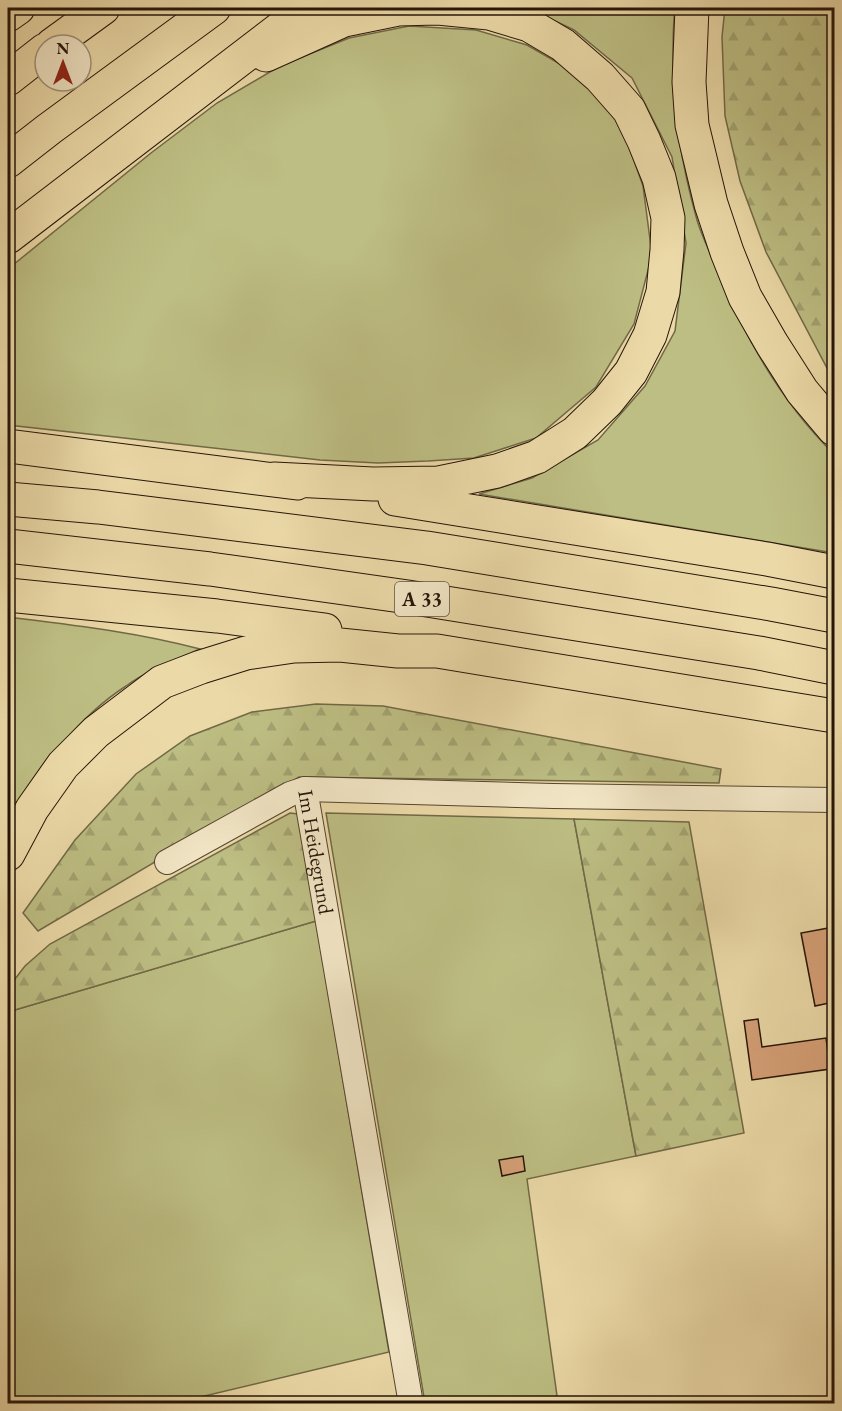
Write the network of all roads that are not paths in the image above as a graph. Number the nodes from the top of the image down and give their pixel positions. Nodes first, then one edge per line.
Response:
1 (18, 8) edge
2 (103, 8) edge
3 (214, 8) edge
4 (307, 8) edge
5 (438, 8) edge
6 (692, 8) edge
7 (8, 15) edge
8 (69, 33) edge
9 (33, 59) edge
10 (8, 79) edge
11 (213, 81) junction
12 (8, 161) edge
13 (8, 237) edge
14 (834, 429) edge
15 (8, 446) edge
16 (274, 479) junction
17 (8, 499) edge
18 (8, 546) edge
19 (834, 572) edge
20 (8, 595) edge
21 (834, 616) edge
22 (438, 651) junction
23 (834, 668) edge
24 (834, 716) edge
25 (305, 789) junction
26 (834, 800) edge
27 (8, 854) edge
28 (167, 862) dead end
29 (411, 1404) edge

1 - 7 highway
2 - 8 highway
3 - 12 highway
4 - 11 highway
5 - 11 highway
5 - 16 highway
6 - 14 highway
9 - 10 highway
11 - 13 highway
15 - 16 highway
16 - 19 highway
17 - 21 highway, A 33
18 - 23 highway, A 33
20 - 22 highway
22 - 24 highway
22 - 27 highway
25 - 26 street, Im Heidegrund
25 - 28 street
25 - 29 street, Im Heidegrund

